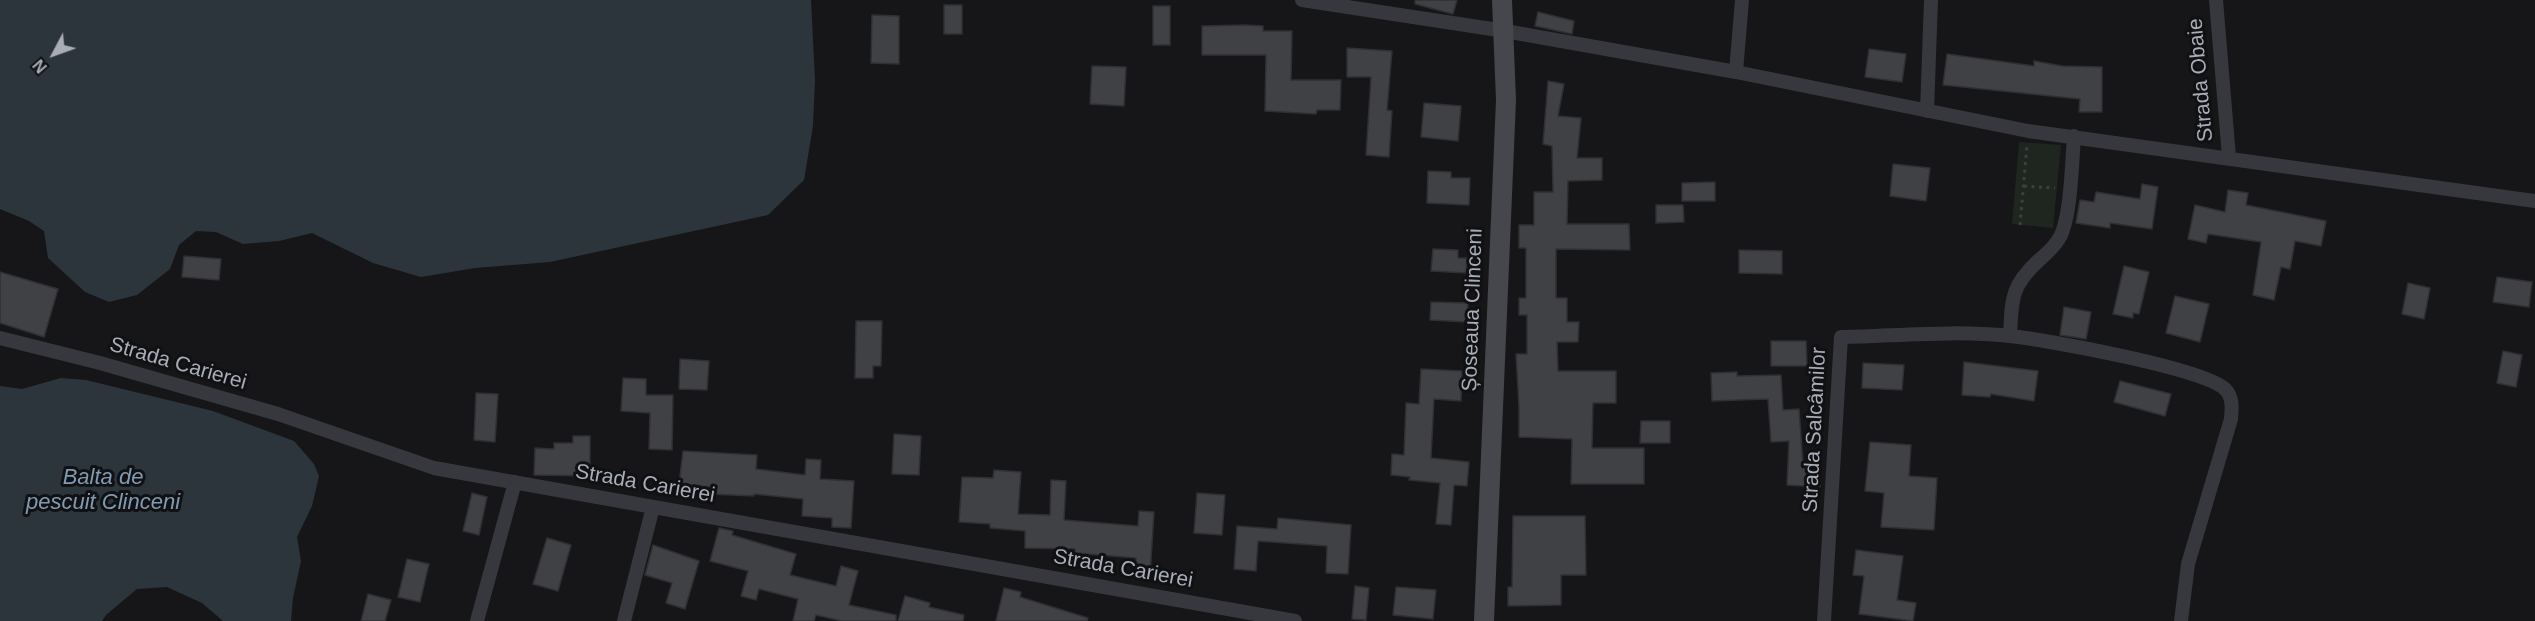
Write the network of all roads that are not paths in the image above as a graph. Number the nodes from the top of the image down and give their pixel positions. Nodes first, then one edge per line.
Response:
1 (1302, 0) edge
2 (1502, 0) edge
3 (1742, 0) edge
4 (1930, 0) edge
5 (2216, 0) edge
6 (1505, 31) junction
7 (1736, 72) junction
8 (1927, 111) junction
9 (2074, 136) junction
10 (2229, 157) junction
11 (2535, 201) edge
12 (2010, 336) junction
13 (0, 338) edge
14 (514, 482) junction
15 (653, 507) junction
16 (477, 621) edge
17 (624, 621) edge
18 (1295, 621) edge
19 (1485, 621) edge
20 (1824, 621) edge
21 (2181, 621) edge

1 - 6 street
2 - 6 main road, Șoseaua Clinceni
3 - 7 street
4 - 8 street
5 - 10 street, Strada Obaie
6 - 7 street
6 - 19 main road, Șoseaua Clinceni
7 - 8 street
8 - 9 street
9 - 10 street
9 - 12 street
10 - 11 street
12 - 20 street, Strada Salcâmilor
12 - 21 street
13 - 14 street, Strada Carierei
14 - 15 street, Strada Carierei
14 - 16 street
15 - 17 street
15 - 18 street, Strada Carierei

